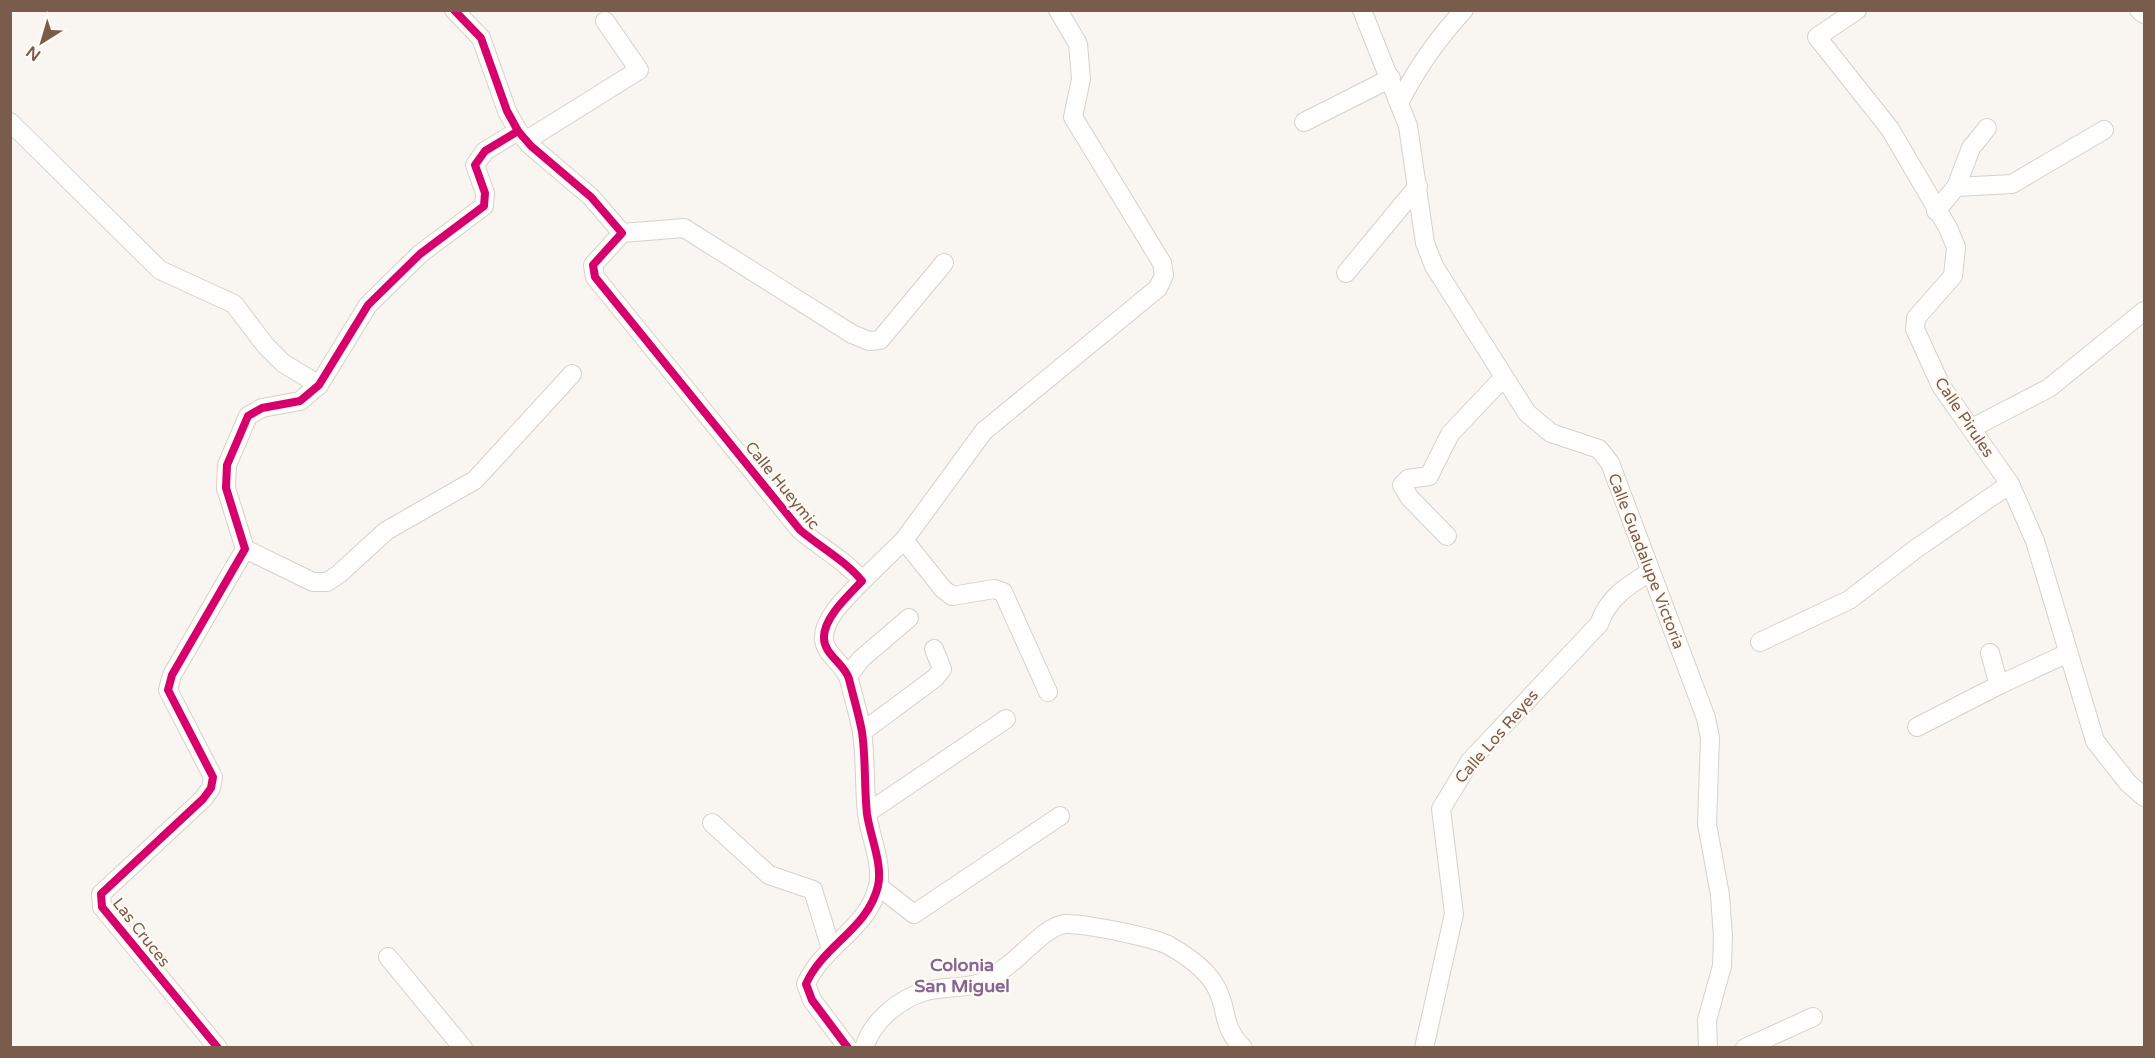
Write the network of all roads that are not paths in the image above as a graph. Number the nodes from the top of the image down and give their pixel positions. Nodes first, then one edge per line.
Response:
1 (454, 10) edge
2 (1058, 10) edge
3 (1362, 10) edge
4 (1464, 10) edge
5 (1857, 10) edge
6 (2139, 10) edge
7 (2145, 14) edge
8 (605, 21) dead end
9 (1390, 78) junction
10 (1400, 101) junction
11 (10, 122) edge
12 (1304, 122) dead end
13 (1987, 128) dead end
14 (2104, 130) dead end
15 (523, 135) junction
16 (1418, 186) junction
17 (1956, 187) junction
18 (1936, 211) junction
19 (622, 233) junction
20 (944, 262) dead end
21 (1346, 273) dead end
22 (2145, 311) edge
23 (572, 374) dead end
24 (1503, 378) junction
25 (319, 385) junction
26 (1972, 428) junction
27 (2010, 484) junction
28 (1447, 536) dead end
29 (904, 540) junction
30 (245, 549) junction
31 (1650, 572) junction
32 (862, 581) junction
33 (909, 618) dead end
34 (1760, 642) dead end
35 (934, 649) dead end
36 (1990, 653) dead end
37 (2068, 653) junction
38 (848, 676) junction
39 (1999, 685) junction
40 (1048, 692) dead end
41 (1006, 719) dead end
42 (1917, 727) dead end
43 (862, 732) junction
44 (2145, 797) edge
45 (867, 813) junction
46 (1060, 816) dead end
47 (712, 823) dead end
48 (878, 886) junction
49 (831, 949) junction
50 (388, 957) dead end
51 (1813, 1017) dead end
52 (218, 1047) edge
53 (463, 1047) edge
54 (848, 1047) edge
55 (864, 1047) edge
56 (1243, 1047) edge
57 (1424, 1047) edge
58 (1708, 1047) edge
59 (1745, 1047) edge

1 - 15 street
2 - 29 street
3 - 9 street, Calle Guadalupe Victoria
4 - 10 street
5 - 18 street, Calle Pirules
6 - 7 street
8 - 15 street
9 - 10 street, Calle Guadalupe Victoria
9 - 12 street
10 - 16 street, Calle Guadalupe Victoria
11 - 25 street
13 - 17 street
14 - 17 street
15 - 19 street
15 - 25 street
16 - 21 street
16 - 24 street, Calle Guadalupe Victoria
17 - 18 street
18 - 26 street, Calle Pirules
19 - 20 street
19 - 32 street, Calle Hueymic
22 - 26 street
23 - 30 street
24 - 28 street
24 - 31 street, Calle Guadalupe Victoria
25 - 30 street
26 - 27 street, Calle Pirules
27 - 34 street
27 - 37 street, Calle Pirules
29 - 32 street
29 - 40 street
30 - 52 street, Las Cruces
31 - 57 street, Calle Los Reyes
31 - 58 street, Calle Guadalupe Victoria
32 - 38 street
33 - 38 street
35 - 43 street
36 - 39 street
37 - 39 street
37 - 44 street, Calle Pirules
38 - 43 street
39 - 42 street
41 - 45 street
43 - 45 street
45 - 48 street
46 - 48 street
47 - 49 street
48 - 49 street
49 - 54 street
50 - 53 street
51 - 59 street
55 - 56 street

